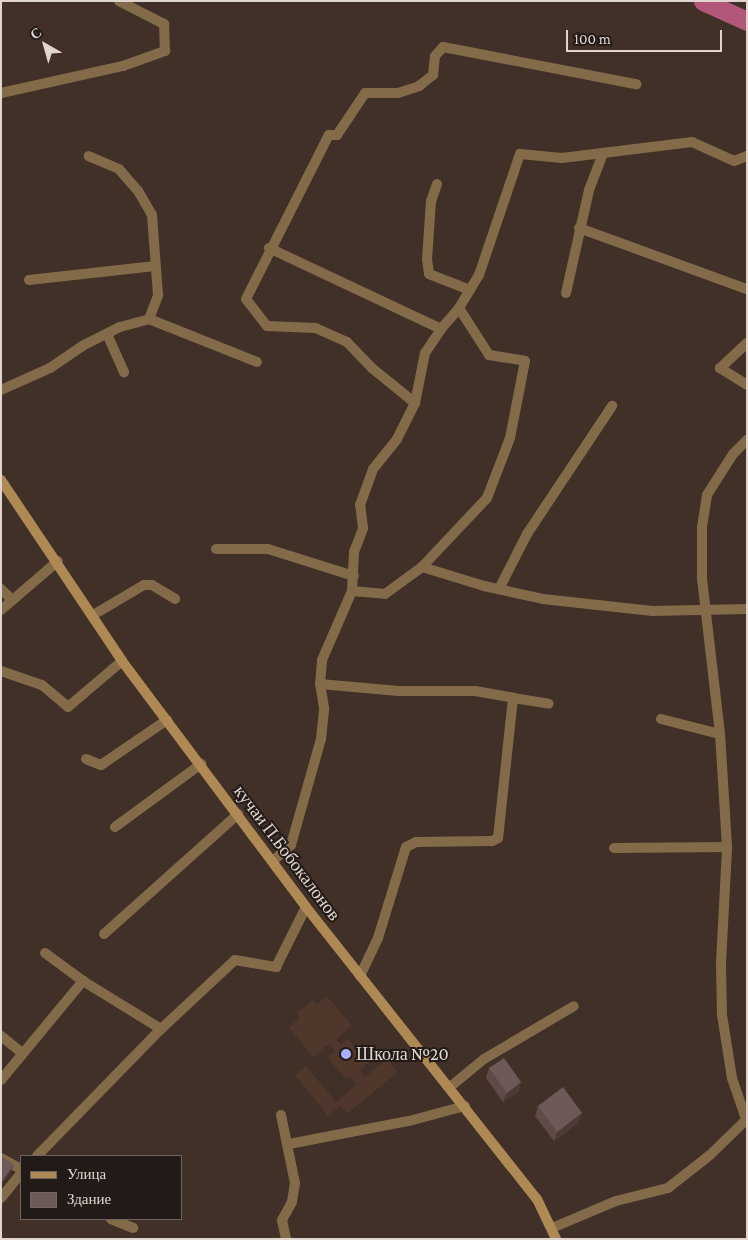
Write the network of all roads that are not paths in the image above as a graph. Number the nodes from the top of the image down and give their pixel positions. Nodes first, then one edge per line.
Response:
1 (119, 1) edge
2 (636, 84) dead end
3 (1, 93) edge
4 (603, 153) junction
5 (89, 156) dead end
6 (747, 156) edge
7 (437, 184) dead end
8 (579, 228) junction
9 (269, 248) junction
10 (156, 266) junction
11 (29, 280) dead end
12 (747, 288) edge
13 (470, 290) junction
14 (566, 293) dead end
15 (459, 308) junction
16 (149, 319) junction
17 (441, 329) junction
18 (106, 334) junction
19 (747, 343) edge
20 (257, 362) dead end
21 (124, 372) dead end
22 (747, 384) edge
23 (1, 390) edge
24 (415, 403) junction
25 (612, 406) dead end
26 (747, 440) edge
27 (1, 480) edge
28 (216, 549) dead end
29 (58, 561) junction
30 (422, 567) junction
31 (354, 576) junction
32 (1, 589) edge
33 (499, 589) junction
34 (352, 591) junction
35 (11, 599) junction
36 (175, 599) dead end
37 (747, 608) edge
38 (1, 610) edge
39 (708, 610) junction
40 (93, 615) junction
41 (122, 661) junction
42 (1, 671) edge
43 (320, 684) junction
44 (513, 698) junction
45 (550, 704) dead end
46 (661, 719) dead end
47 (167, 720) junction
48 (720, 734) junction
49 (86, 759) dead end
50 (201, 764) junction
51 (238, 814) junction
52 (115, 827) dead end
53 (727, 846) junction
54 (614, 848) dead end
55 (273, 861) junction
56 (306, 907) junction
57 (104, 934) dead end
58 (45, 953) dead end
59 (360, 976) junction
60 (82, 981) junction
61 (574, 1006) dead end
62 (161, 1029) junction
63 (1, 1036) edge
64 (22, 1053) junction
65 (1, 1080) edge
66 (450, 1087) junction
67 (465, 1106) junction
68 (282, 1115) dead end
69 (746, 1119) edge
70 (288, 1144) junction
71 (38, 1155) edge
72 (1, 1158) edge
73 (20, 1172) edge
74 (20, 1174) edge
75 (1, 1198) edge
76 (113, 1220) edge
77 (133, 1228) dead end
78 (552, 1228) junction
79 (286, 1239) edge
80 (556, 1239) edge

1 - 3 street
2 - 9 street
4 - 6 street
4 - 8 street
4 - 13 street
5 - 10 street
7 - 13 street
8 - 12 street
8 - 14 street
9 - 17 street
9 - 24 street
10 - 11 street
10 - 16 street
13 - 15 street
15 - 17 street
15 - 30 street
16 - 18 street
16 - 20 street
17 - 24 street
18 - 21 street
18 - 23 street
19 - 22 street
24 - 31 street
25 - 33 street
26 - 39 street
27 - 29 main road, кучаи П.Бобокалонов
28 - 31 street
29 - 35 street
29 - 40 main road, кучаи П.Бобокалонов
30 - 33 street
30 - 34 street
31 - 34 street
32 - 35 street
33 - 39 street
34 - 43 street
35 - 38 street
36 - 40 street
37 - 39 street
39 - 48 street
40 - 41 main road, кучаи П.Бобокалонов
41 - 42 street
41 - 47 main road, кучаи П.Бобокалонов
43 - 44 street
43 - 55 street
44 - 45 street
44 - 59 street
46 - 48 street
47 - 49 street
47 - 50 main road, кучаи П.Бобокалонов
48 - 53 street
50 - 51 main road, кучаи П.Бобокалонов
50 - 52 street
51 - 55 main road, кучаи П.Бобокалонов
51 - 57 street
53 - 54 street
53 - 69 street
55 - 56 main road, кучаи П.Бобокалонов
56 - 59 main road, кучаи П.Бобокалонов
56 - 62 street
58 - 60 street
59 - 66 main road, кучаи П.Бобокалонов
60 - 62 street
60 - 64 street
61 - 66 street
62 - 71 street
63 - 64 street
64 - 65 street
66 - 67 main road, кучаи П.Бобокалонов
67 - 70 street
67 - 78 main road, кучаи П.Бобокалонов
68 - 70 street
69 - 78 street
70 - 79 street
72 - 73 street
74 - 75 street
76 - 77 street
78 - 80 main road, кучаи П.Бобокалонов

